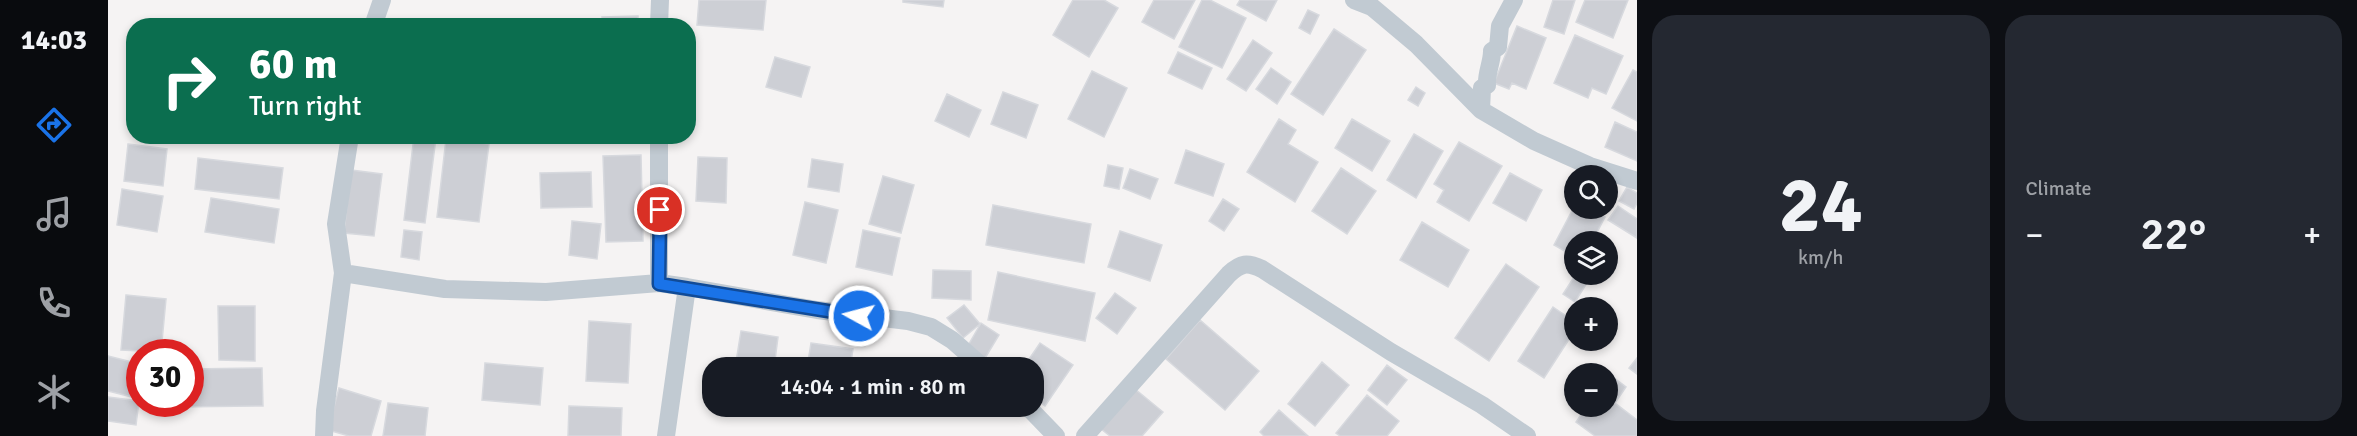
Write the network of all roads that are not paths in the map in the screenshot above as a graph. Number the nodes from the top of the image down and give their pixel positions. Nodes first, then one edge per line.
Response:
1 (382, 0) edge
2 (660, 0) edge
3 (1354, 0) edge
4 (1514, 0) edge
5 (376, 18) edge
6 (659, 18) edge
7 (1481, 110) junction
8 (349, 144) edge
9 (659, 144) edge
10 (1637, 181) edge
11 (343, 273) junction
12 (659, 284) junction
13 (687, 286) junction
14 (971, 357) edge
15 (1038, 417) edge
16 (324, 436) edge
17 (666, 436) edge
18 (1056, 436) edge
19 (1085, 436) edge
20 (1527, 436) edge

1 - 5 street
2 - 6 street
3 - 7 street
4 - 7 street
7 - 10 street
8 - 11 street
9 - 12 street
11 - 12 street
11 - 16 street
12 - 13 street
13 - 14 street
13 - 17 street
15 - 18 street
19 - 20 street

